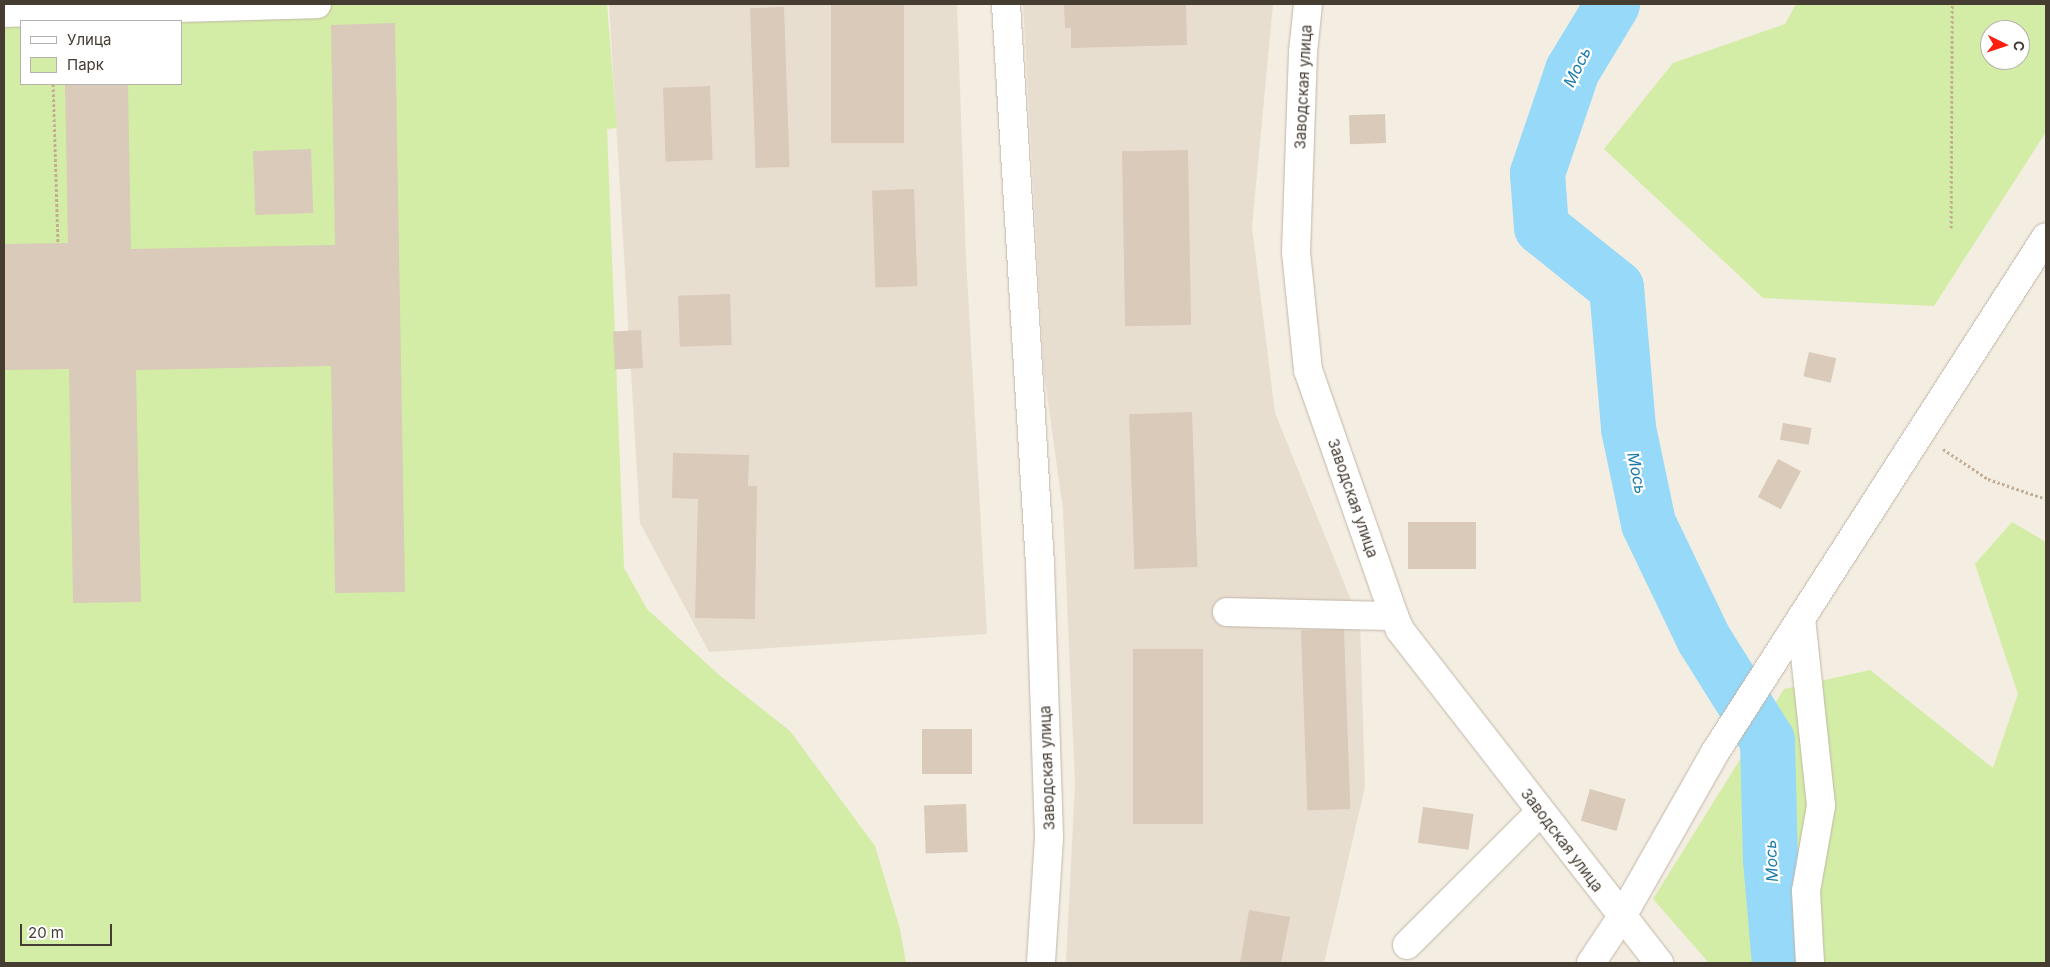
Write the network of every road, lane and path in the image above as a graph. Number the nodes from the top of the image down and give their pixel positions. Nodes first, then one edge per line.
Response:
1 (317, 4) edge
2 (1006, 4) edge
3 (1308, 4) edge
4 (1952, 4) edge
5 (211, 5) edge
6 (4, 13) edge
7 (54, 85) edge
8 (1951, 228) dead end
9 (2046, 238) edge
10 (58, 243) dead end
11 (1920, 433) junction
12 (2046, 499) edge
13 (1227, 612) dead end
14 (1394, 616) junction
15 (1801, 618) junction
16 (1540, 812) junction
17 (1621, 918) junction
18 (1408, 945) dead end
19 (1040, 963) edge
20 (1590, 963) edge
21 (1659, 963) edge
22 (1810, 963) edge

1 - 5 street
2 - 19 street, Заводская улица
3 - 14 street, Заводская улица
4 - 8 path
5 - 6 street
7 - 10 path
9 - 11 street
11 - 12 path
11 - 15 street
13 - 14 street
14 - 16 street, Заводская улица
15 - 17 street
15 - 22 street
16 - 17 street, Заводская улица
16 - 18 street
17 - 20 street
17 - 21 street, Заводская улица

